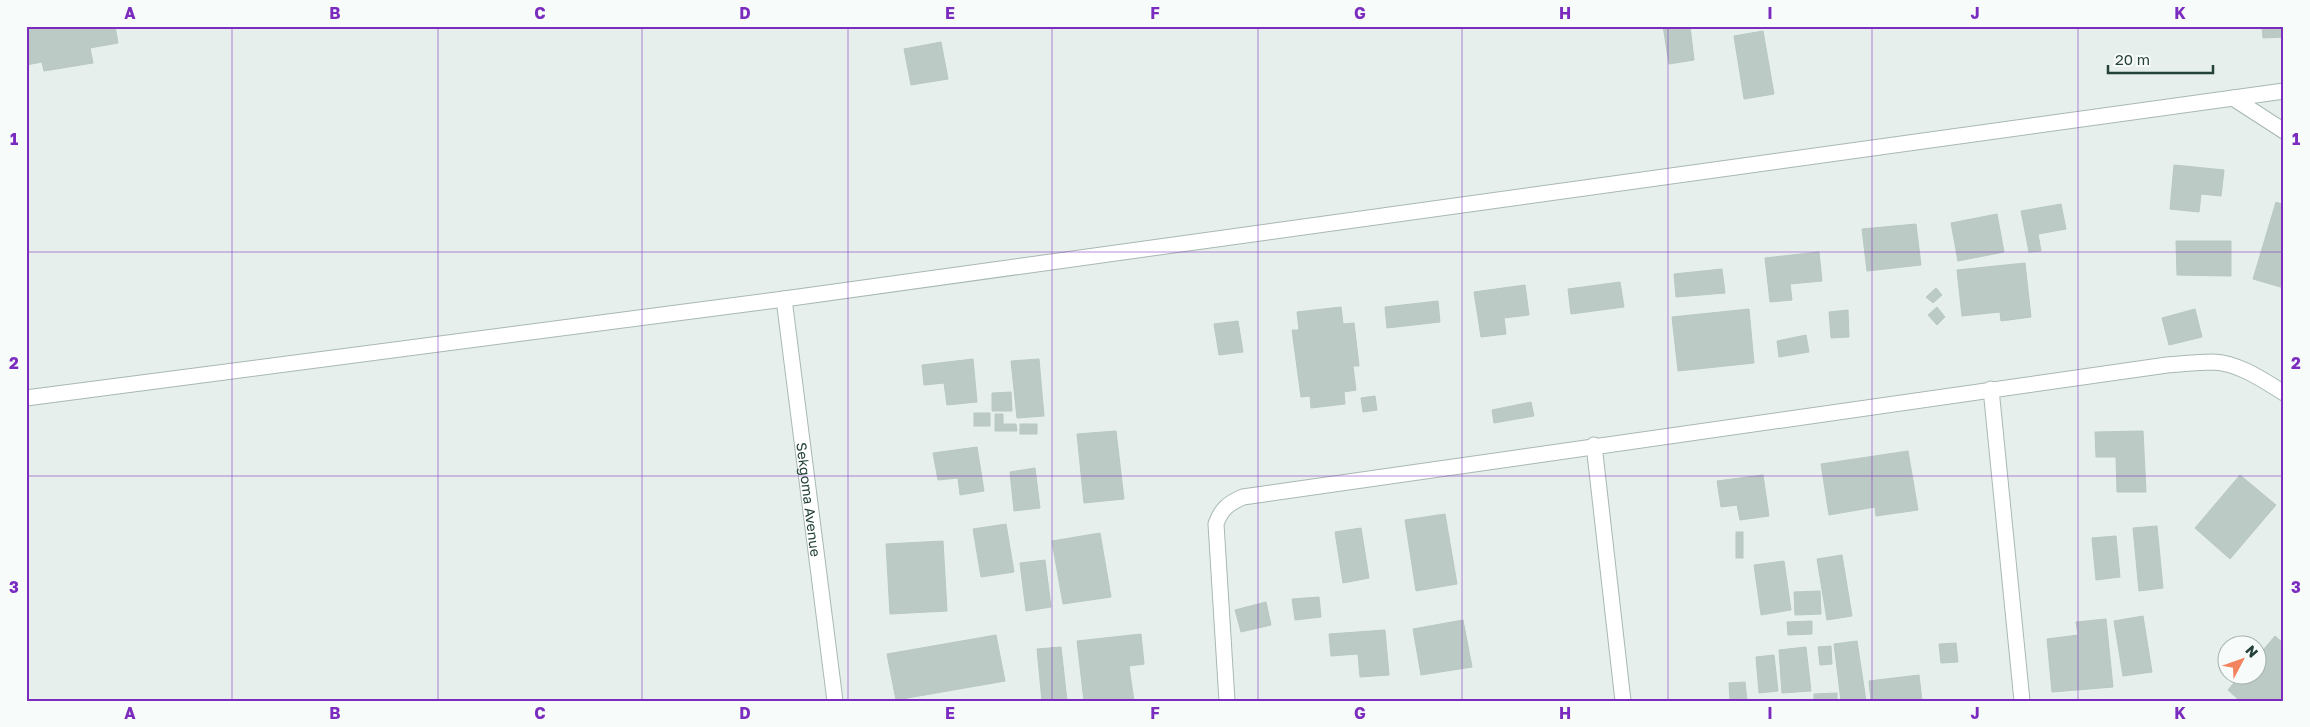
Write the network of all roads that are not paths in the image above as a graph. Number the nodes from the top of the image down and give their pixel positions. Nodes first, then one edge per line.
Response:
1 (2284, 91) edge
2 (2233, 98) junction
3 (2284, 131) edge
4 (784, 299) junction
5 (1991, 389) junction
6 (2284, 393) edge
7 (26, 398) edge
8 (1594, 445) junction
9 (835, 701) edge
10 (1227, 701) edge
11 (1623, 701) edge
12 (2022, 701) edge

1 - 2 street
2 - 3 street
2 - 4 street
4 - 7 street
4 - 9 street, Sekgoma Avenue
5 - 6 street
5 - 8 street
5 - 12 street
8 - 10 street
8 - 11 street

